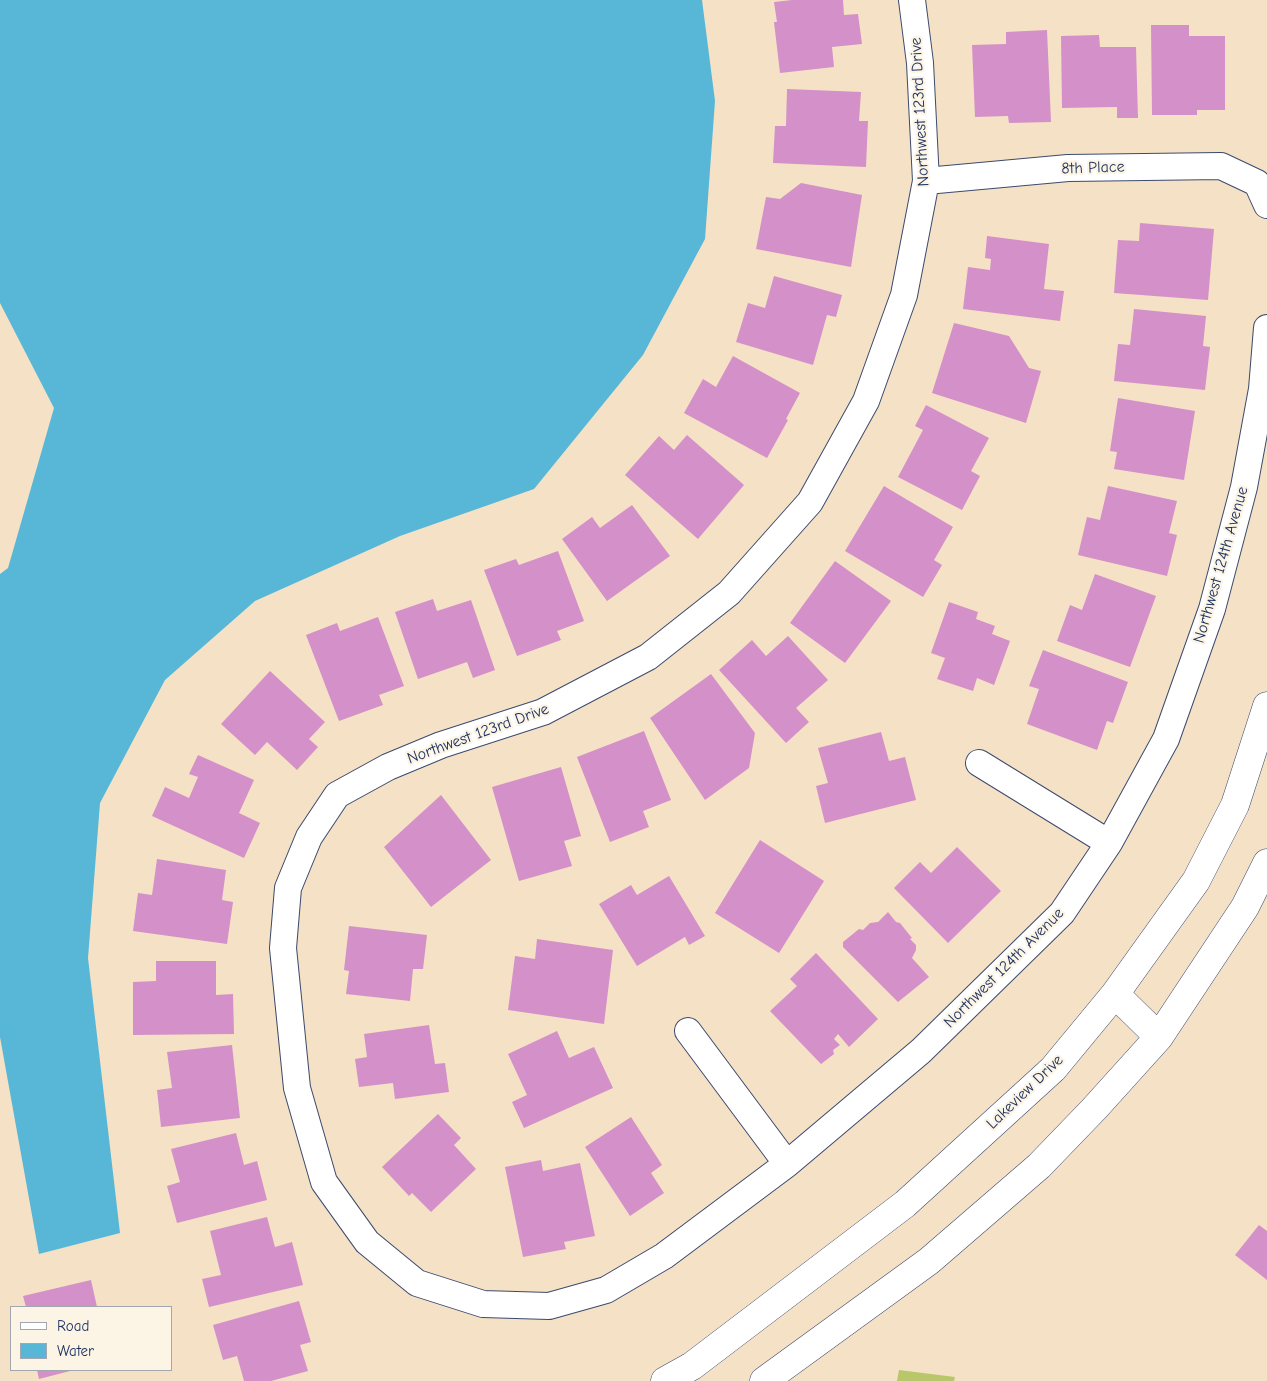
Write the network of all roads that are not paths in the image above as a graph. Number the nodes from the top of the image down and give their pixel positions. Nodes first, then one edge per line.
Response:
1 (912, 0) edge
2 (926, 181) junction
3 (1262, 194) edge
4 (1267, 328) edge
5 (1267, 706) edge
6 (979, 763) dead end
7 (1109, 843) junction
8 (1267, 863) edge
9 (1116, 994) junction
10 (688, 1031) dead end
11 (1159, 1037) junction
12 (787, 1164) junction
13 (417, 1283) joint
14 (696, 1373) edge
15 (666, 1381) edge
16 (764, 1381) edge

1 - 2 street, Northwest 123rd Drive
2 - 3 street, 8th Place
2 - 13 street, Northwest 123rd Drive
4 - 7 street, Northwest 124th Avenue
5 - 9 street, Lakeview Drive
6 - 7 street
7 - 12 street, Northwest 124th Avenue
8 - 11 street
9 - 11 street
9 - 14 street, Lakeview Drive
10 - 12 street
11 - 16 street
12 - 13 street, Northwest 124th Avenue
14 - 15 street, Lakeview Drive

